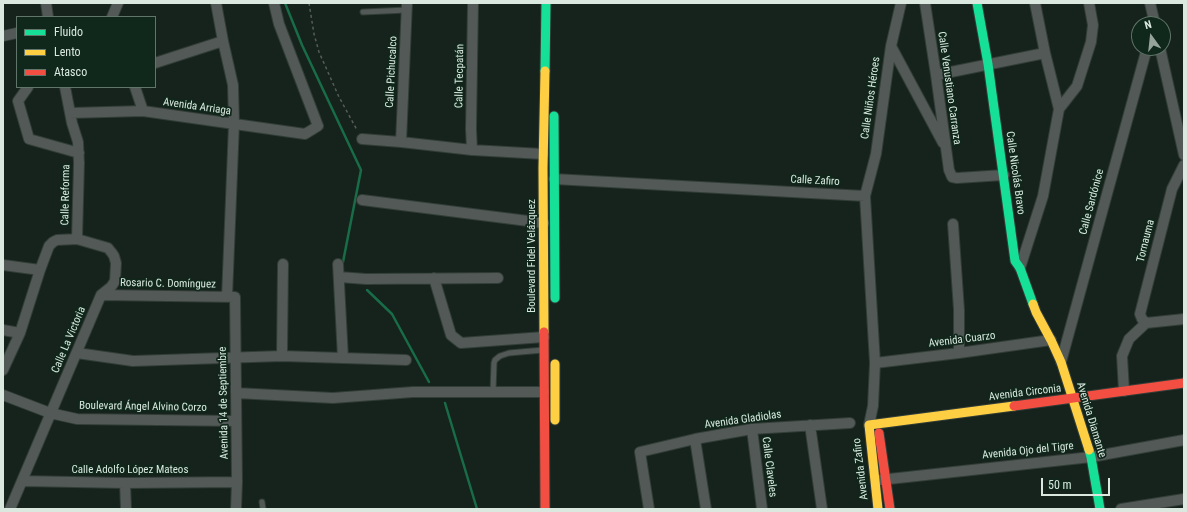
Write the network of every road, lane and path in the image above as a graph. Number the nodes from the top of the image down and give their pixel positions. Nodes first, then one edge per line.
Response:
1 (46, 3) edge
2 (216, 3) edge
3 (274, 3) edge
4 (309, 3) edge
5 (473, 3) edge
6 (546, 3) edge
7 (554, 3) edge
8 (901, 3) edge
9 (924, 3) edge
10 (977, 3) edge
11 (1035, 3) edge
12 (1090, 3) edge
13 (1150, 3) edge
14 (120, 4) edge
15 (407, 7) edge
16 (363, 12) dead end
17 (48, 16) edge
18 (113, 16) edge
19 (1153, 16) edge
20 (16, 33) edge
21 (3, 36) edge
22 (223, 41) junction
23 (891, 46) junction
24 (1045, 53) junction
25 (1145, 56) edge
26 (1162, 56) edge
27 (554, 59) dead end
28 (156, 63) edge
29 (988, 64) junction
30 (936, 75) junction
31 (27, 88) edge
32 (65, 88) edge
33 (135, 88) edge
34 (554, 107) dead end
35 (1059, 109) junction
36 (143, 111) junction
37 (70, 113) junction
38 (234, 124) junction
39 (362, 139) joint
40 (401, 142) junction
41 (946, 148) junction
42 (472, 150) junction
43 (79, 154) junction
44 (543, 154) junction
45 (1184, 155) edge
46 (1184, 165) edge
47 (1004, 175) junction
48 (554, 179) junction
49 (865, 196) junction
50 (362, 200) dead end
51 (544, 223) junction
52 (953, 224) dead end
53 (77, 239) junction
54 (283, 264) dead end
55 (338, 264) dead end
56 (3, 265) edge
57 (1020, 268) junction
58 (40, 270) junction
59 (339, 277) junction
60 (434, 278) junction
61 (498, 278) dead end
62 (102, 295) junction
63 (231, 297) junction
64 (544, 317) junction
65 (1184, 319) edge
66 (1146, 323) junction
67 (3, 330) edge
68 (20, 333) junction
69 (544, 336) junction
70 (1051, 340) junction
71 (544, 350) junction
72 (77, 353) junction
73 (959, 353) junction
74 (555, 355) dead end
75 (282, 356) junction
76 (235, 358) junction
77 (343, 358) junction
78 (406, 360) dead end
79 (1061, 362) junction
80 (875, 363) junction
81 (3, 370) edge
82 (1184, 383) edge
83 (1124, 391) junction
84 (493, 392) junction
85 (544, 392) junction
86 (236, 393) junction
87 (3, 395) edge
88 (1072, 399) junction
89 (50, 413) junction
90 (236, 421) junction
91 (850, 423) dead end
92 (810, 425) junction
93 (873, 425) junction
94 (752, 429) junction
95 (555, 432) dead end
96 (695, 439) junction
97 (1184, 440) edge
98 (1091, 456) junction
99 (886, 479) junction
100 (22, 481) junction
101 (874, 481) junction
102 (236, 482) junction
103 (125, 483) junction
104 (1184, 500) edge
105 (262, 502) dead end
106 (10, 509) edge
107 (126, 509) edge
108 (236, 509) edge
109 (263, 509) edge
110 (545, 509) edge
111 (650, 509) edge
112 (706, 509) edge
113 (762, 509) edge
114 (822, 509) edge
115 (878, 509) edge
116 (890, 509) edge
117 (1100, 509) edge
118 (1121, 509) edge

1 - 17 street
2 - 22 street, Avenida 14 de Septiembre
3 - 38 street, Avenida Arriaga
4 - 39 path
5 - 42 street, Calle Tecpatán
6 - 44 street, Boulevard Fidel Velázquez
7 - 27 street
8 - 23 street, Calle Niños Héroes
9 - 30 street, Calle Venustiano Carranza
10 - 29 street, Calle Nicolás Bravo
11 - 24 street
12 - 35 street
13 - 19 street
14 - 18 street
15 - 16 lane
15 - 40 street, Calle Pichucalco
20 - 21 street
22 - 28 street
22 - 38 street, Avenida 14 de Septiembre
23 - 41 street
23 - 49 street, Calle Niños Héroes
24 - 29 street
24 - 35 street
25 - 79 street, Calle Sardónice
26 - 45 street
29 - 30 street
29 - 47 street, Calle Nicolás Bravo
30 - 41 street, Calle Venustiano Carranza
31 - 43 street
32 - 37 street, Calle Reforma
33 - 36 street
34 - 48 street, Boulevard Fidel Velázquez
35 - 57 street
36 - 37 street, Avenida Arriaga
36 - 38 street, Avenida Arriaga
37 - 43 street, Calle Reforma
38 - 63 street, Avenida 14 de Septiembre
39 - 40 street
40 - 42 street
41 - 47 street, Calle Venustiano Carranza
42 - 44 street
43 - 53 street, Calle Reforma
44 - 51 street, Boulevard Fidel Velázquez
46 - 66 street, Tornauma
47 - 57 street, Calle Nicolás Bravo
48 - 49 street, Calle Zafiro
48 - 64 street, Boulevard Fidel Velázquez
49 - 80 street
50 - 51 street
51 - 64 street, Boulevard Fidel Velázquez
52 - 73 street
53 - 58 street, Calle Reforma
53 - 62 street, Calle La Victoria
54 - 75 street
55 - 59 street
56 - 58 street
57 - 70 street, Calle Nicolás Bravo
58 - 68 street, Calle Reforma
59 - 60 street
59 - 77 street
60 - 61 street
60 - 69 street
62 - 63 street, Rosario C. Domínguez
62 - 72 street, Calle La Victoria
63 - 76 street, Avenida 14 de Septiembre
64 - 69 street, Boulevard Fidel Velázquez
65 - 66 street
66 - 83 street
67 - 68 street
68 - 81 street, Calle Reforma
69 - 71 street, Boulevard Fidel Velázquez
70 - 73 street, Avenida Cuarzo
70 - 79 street, Avenida Diamante
71 - 84 lane
71 - 85 street, Boulevard Fidel Velázquez
72 - 76 street
72 - 89 street, Calle La Victoria
73 - 80 street, Avenida Cuarzo
74 - 95 street
75 - 76 street
75 - 77 street
76 - 86 street, Avenida 14 de Septiembre
77 - 78 street
79 - 88 street, Avenida Diamante
80 - 93 street
82 - 83 street, Avenida Circonia
83 - 88 street, Avenida Circonia
84 - 85 street
84 - 86 street
85 - 110 street, Boulevard Fidel Velázquez
86 - 90 street, Avenida 14 de Septiembre
87 - 89 street, Boulevard Ángel Alvino Corzo
88 - 93 street, Avenida Circonia
88 - 98 street, Avenida Diamante
89 - 90 street, Boulevard Ángel Alvino Corzo
89 - 100 street, Calle La Victoria
90 - 102 street, Avenida 14 de Septiembre
91 - 92 street, Avenida Gladiolas
92 - 94 street, Avenida Gladiolas
92 - 114 street
93 - 99 street
93 - 101 street, Avenida Zafiro
94 - 96 street, Avenida Gladiolas
94 - 113 street, Calle Claveles
96 - 111 street, Avenida Gladiolas
96 - 112 street
97 - 98 street, Avenida Ojo del Tigre
98 - 99 street, Avenida Ojo del Tigre
98 - 117 street, Avenida Diamante
99 - 101 street, Avenida Ojo del Tigre
99 - 116 street
100 - 103 street, Calle Adolfo López Mateos
100 - 106 street, Calle La Victoria
101 - 115 street, Avenida Zafiro
102 - 103 street, Calle Adolfo López Mateos
102 - 108 street, Avenida 14 de Septiembre
103 - 107 street
104 - 118 street
105 - 109 lane

